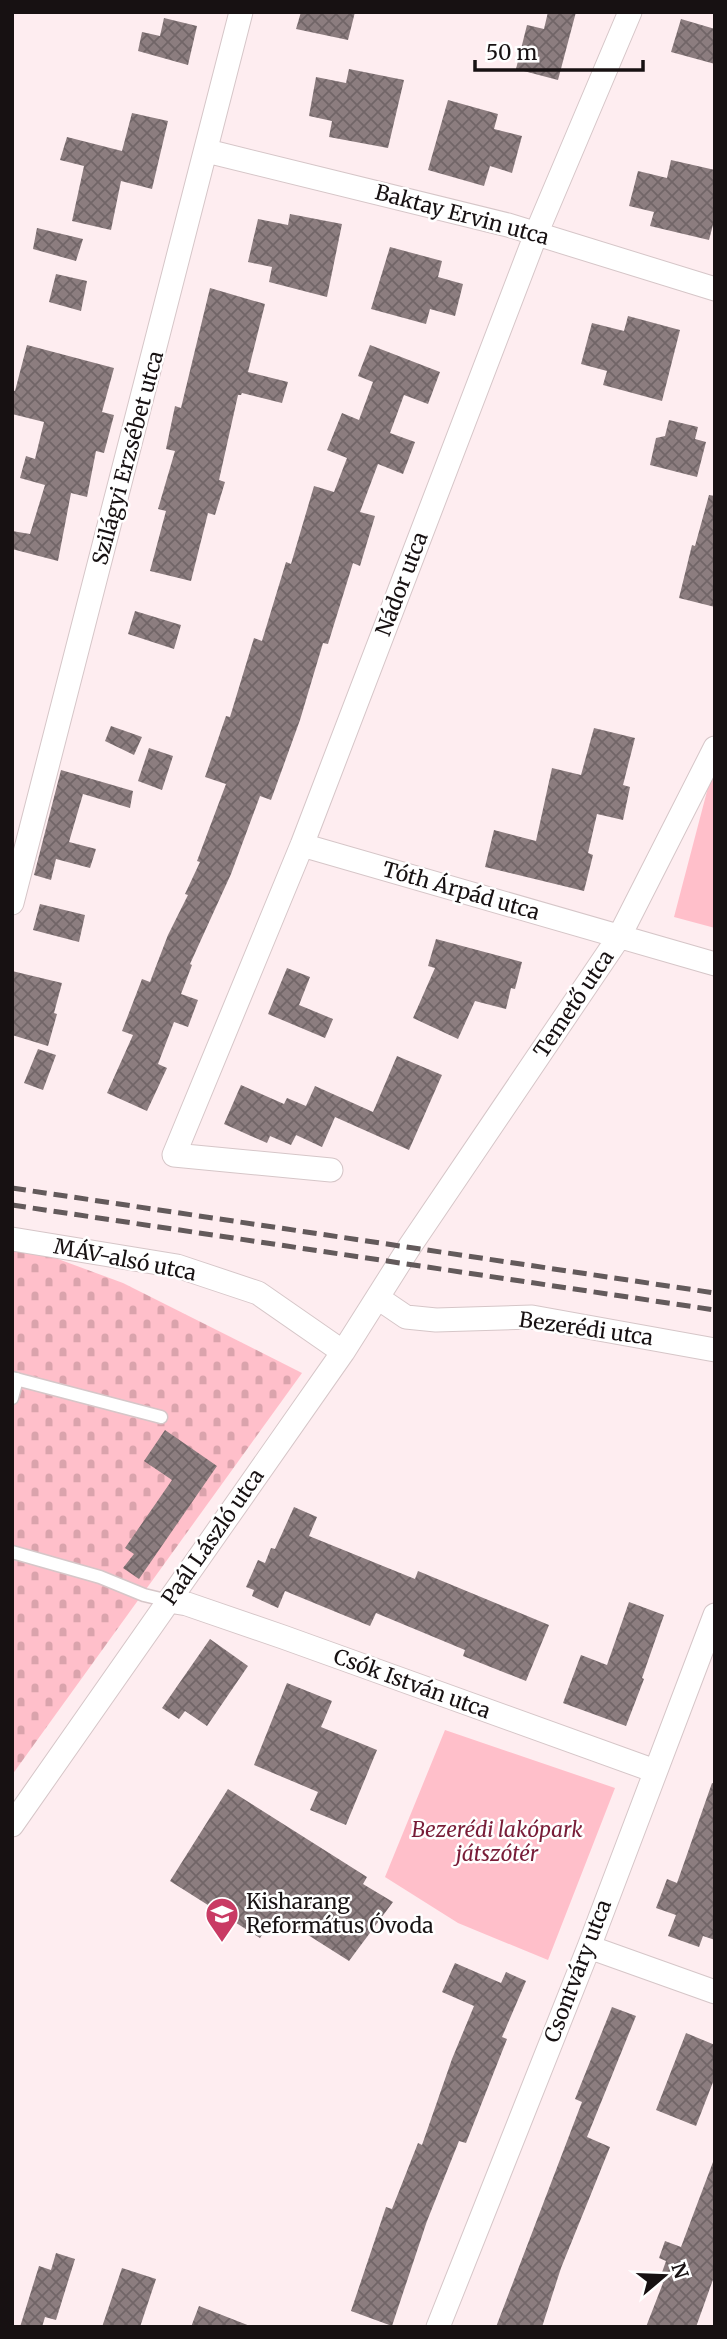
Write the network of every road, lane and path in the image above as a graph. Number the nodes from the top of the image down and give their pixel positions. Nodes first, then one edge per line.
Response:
1 (241, 12) edge
2 (630, 12) edge
3 (207, 151) junction
4 (536, 234) junction
5 (715, 289) edge
6 (715, 748) edge
7 (302, 845) junction
8 (12, 903) edge
9 (619, 937) junction
10 (715, 964) edge
11 (331, 1170) dead end
12 (12, 1239) edge
13 (410, 1247) joint
14 (378, 1298) junction
15 (715, 1350) edge
16 (343, 1352) junction
17 (15, 1378) edge
18 (12, 1398) edge
19 (161, 1417) dead end
20 (12, 1552) edge
21 (169, 1601) junction
22 (715, 1615) edge
23 (655, 1771) junction
24 (12, 1825) edge
25 (589, 1947) junction
26 (715, 1992) edge
27 (438, 2327) edge

1 - 3 street, Szilágyi Erzsébet utca
2 - 4 street, Nádor utca
3 - 4 street, Baktay Ervin utca
3 - 8 street, Szilágyi Erzsébet utca
4 - 5 street, Baktay Ervin utca
4 - 7 street, Nádor utca
6 - 9 street, Temető utca
7 - 9 street, Tóth Árpád utca
7 - 11 street, Nádor utca
9 - 10 street, Tóth Árpád utca
9 - 13 street, Temető utca
12 - 16 street, MÁV-alsó utca
13 - 14 street, Paál László utca
14 - 15 street, Bezerédi utca
14 - 16 street, Paál László utca
16 - 21 street, Paál László utca
17 - 18 lane
17 - 19 lane
20 - 21 lane
21 - 23 street, Csók István utca
21 - 24 street, Paál László utca
22 - 23 street, Csontváry utca
23 - 25 street, Csontváry utca
25 - 26 street
25 - 27 street, Csontváry utca

